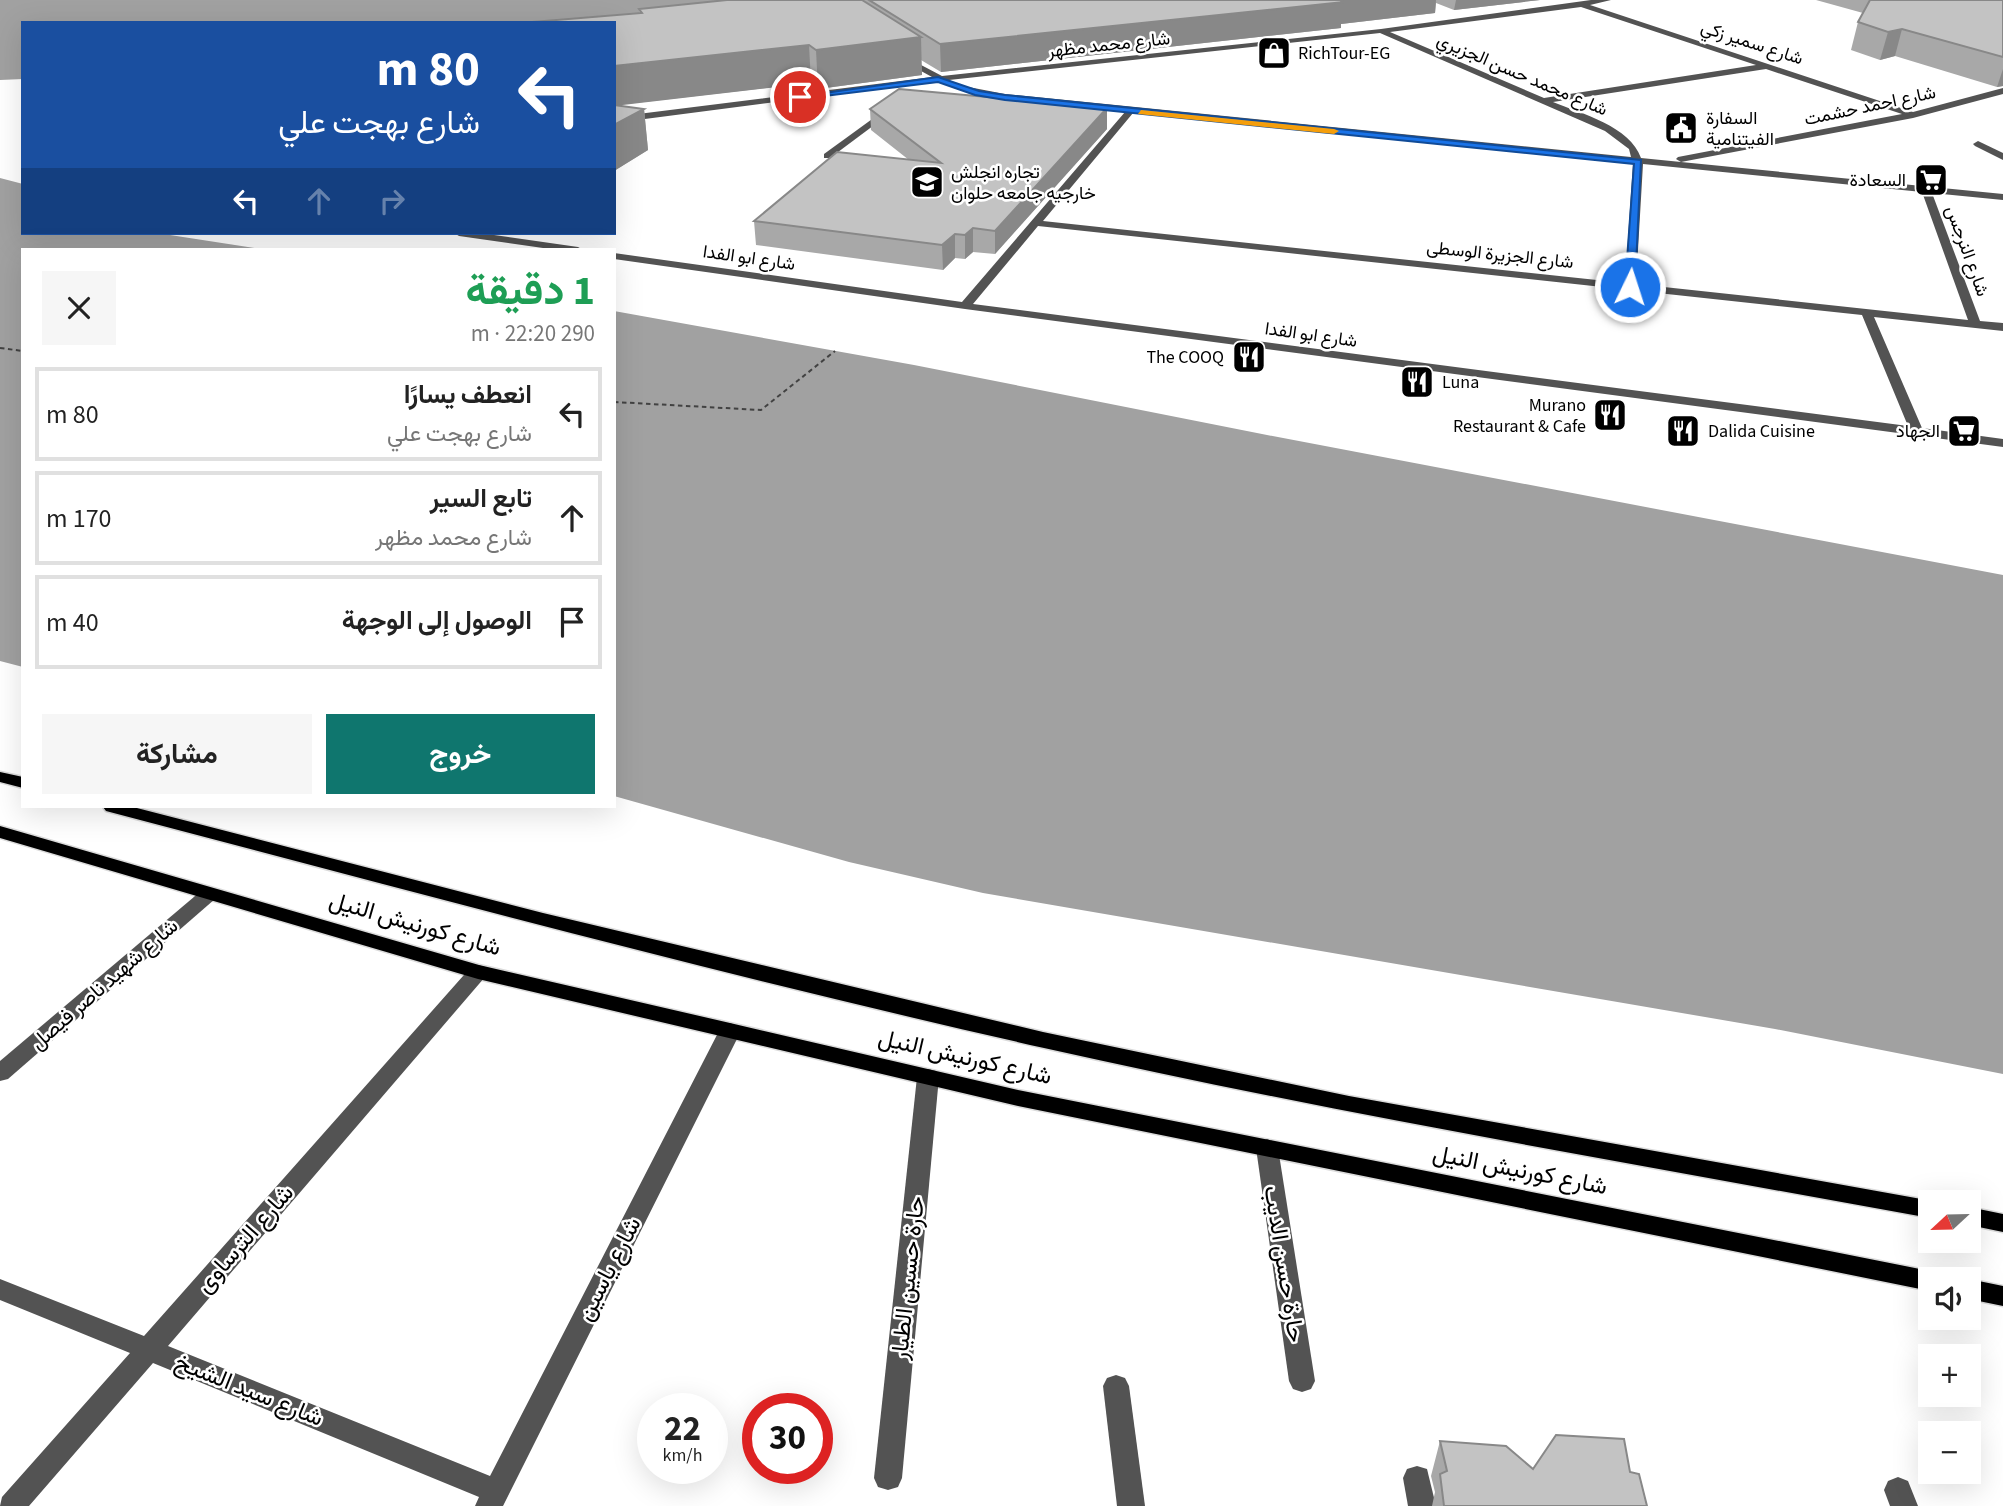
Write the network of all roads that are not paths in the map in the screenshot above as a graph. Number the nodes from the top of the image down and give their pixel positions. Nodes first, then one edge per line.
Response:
1 (1607, 0) edge
2 (1580, 4) junction
3 (1440, 10) dead end
4 (1464, 20) junction
5 (1381, 31) junction
6 (894, 51) edge
7 (1772, 66) junction
8 (935, 80) junction
9 (2003, 91) edge
10 (911, 95) edge
11 (1544, 101) junction
12 (901, 103) edge
13 (1130, 111) junction
14 (1913, 114) junction
15 (616, 120) edge
16 (1978, 144) dead end
17 (827, 156) edge
18 (2003, 157) edge
19 (1638, 162) junction
20 (1660, 163) junction
21 (1926, 190) junction
22 (2003, 197) edge
23 (1036, 223) junction
24 (473, 235) edge
25 (564, 248) edge
26 (616, 256) edge
27 (1630, 287) junction
28 (965, 306) junction
29 (1867, 313) junction
30 (1975, 324) junction
31 (2003, 327) edge
32 (1917, 433) junction
33 (2003, 443) edge
34 (0, 778) edge
35 (21, 783) edge
36 (115, 808) edge
37 (0, 832) edge
38 (208, 895) junction
39 (478, 972) junction
40 (730, 1031) junction
41 (0, 1073) edge
42 (928, 1077) junction
43 (1267, 1148) junction
44 (1918, 1207) edge
45 (1981, 1218) edge
46 (2003, 1223) edge
47 (1918, 1279) edge
48 (0, 1289) edge
49 (1981, 1291) edge
50 (2003, 1296) edge
51 (149, 1349) junction
52 (1302, 1381) dead end
53 (1116, 1386) dead end
54 (888, 1478) dead end
55 (1417, 1478) dead end
56 (493, 1498) edge
57 (12, 1506) edge
58 (1131, 1506) edge
59 (1422, 1506) edge

1 - 2 street, شارع محمد مظهر
2 - 4 street, شارع محمد مظهر
2 - 7 street, شارع سمير زكي
3 - 4 street
4 - 5 street, شارع محمد مظهر
5 - 8 street, شارع محمد مظهر
5 - 11 street, شارع محمد حسن الجزيري
6 - 8 street
7 - 11 street
7 - 14 street, شارع سمير زكي
8 - 10 street
8 - 13 street
8 - 15 street, شارع محمد مظهر
9 - 14 street, شارع احمد حشمت
11 - 19 street, شارع محمد حسن الجزيري
12 - 17 street
13 - 19 street
13 - 23 street
14 - 20 street, شارع احمد حشمت
16 - 18 street
19 - 20 street
19 - 27 street
20 - 21 street
21 - 22 street
21 - 30 street, شارع النرجس
23 - 27 street, شارع الجزيرة الوسطى
23 - 28 street
24 - 25 street
26 - 28 street, شارع ابو الفدا
27 - 29 street, شارع الجزيرة الوسطى
28 - 32 street, شارع ابو الفدا
29 - 30 street, شارع الجزيرة الوسطى
29 - 32 street
30 - 31 street, شارع الجزيرة الوسطى
32 - 33 street, شارع ابو الفدا
34 - 35 main road
36 - 44 main road, شارع كورنيش النيل
37 - 38 main road, شارع كورنيش النيل
38 - 39 main road, شارع كورنيش النيل
38 - 41 street, شارع شهيد ناصر فيصل
39 - 40 main road, شارع كورنيش النيل
39 - 51 street, شارع الترساوى
40 - 42 main road, شارع كورنيش النيل
40 - 56 street, شارع ياسين
42 - 43 main road, شارع كورنيش النيل
42 - 54 street, حارة حسين الطيار
43 - 47 main road, شارع كورنيش النيل
43 - 52 street, حارة حسن الديب
45 - 46 main road
48 - 51 street, شارع سيد الشيخ
49 - 50 main road
51 - 56 street, شارع سيد الشيخ
51 - 57 street, شارع الترساوى
53 - 58 street
55 - 59 street

